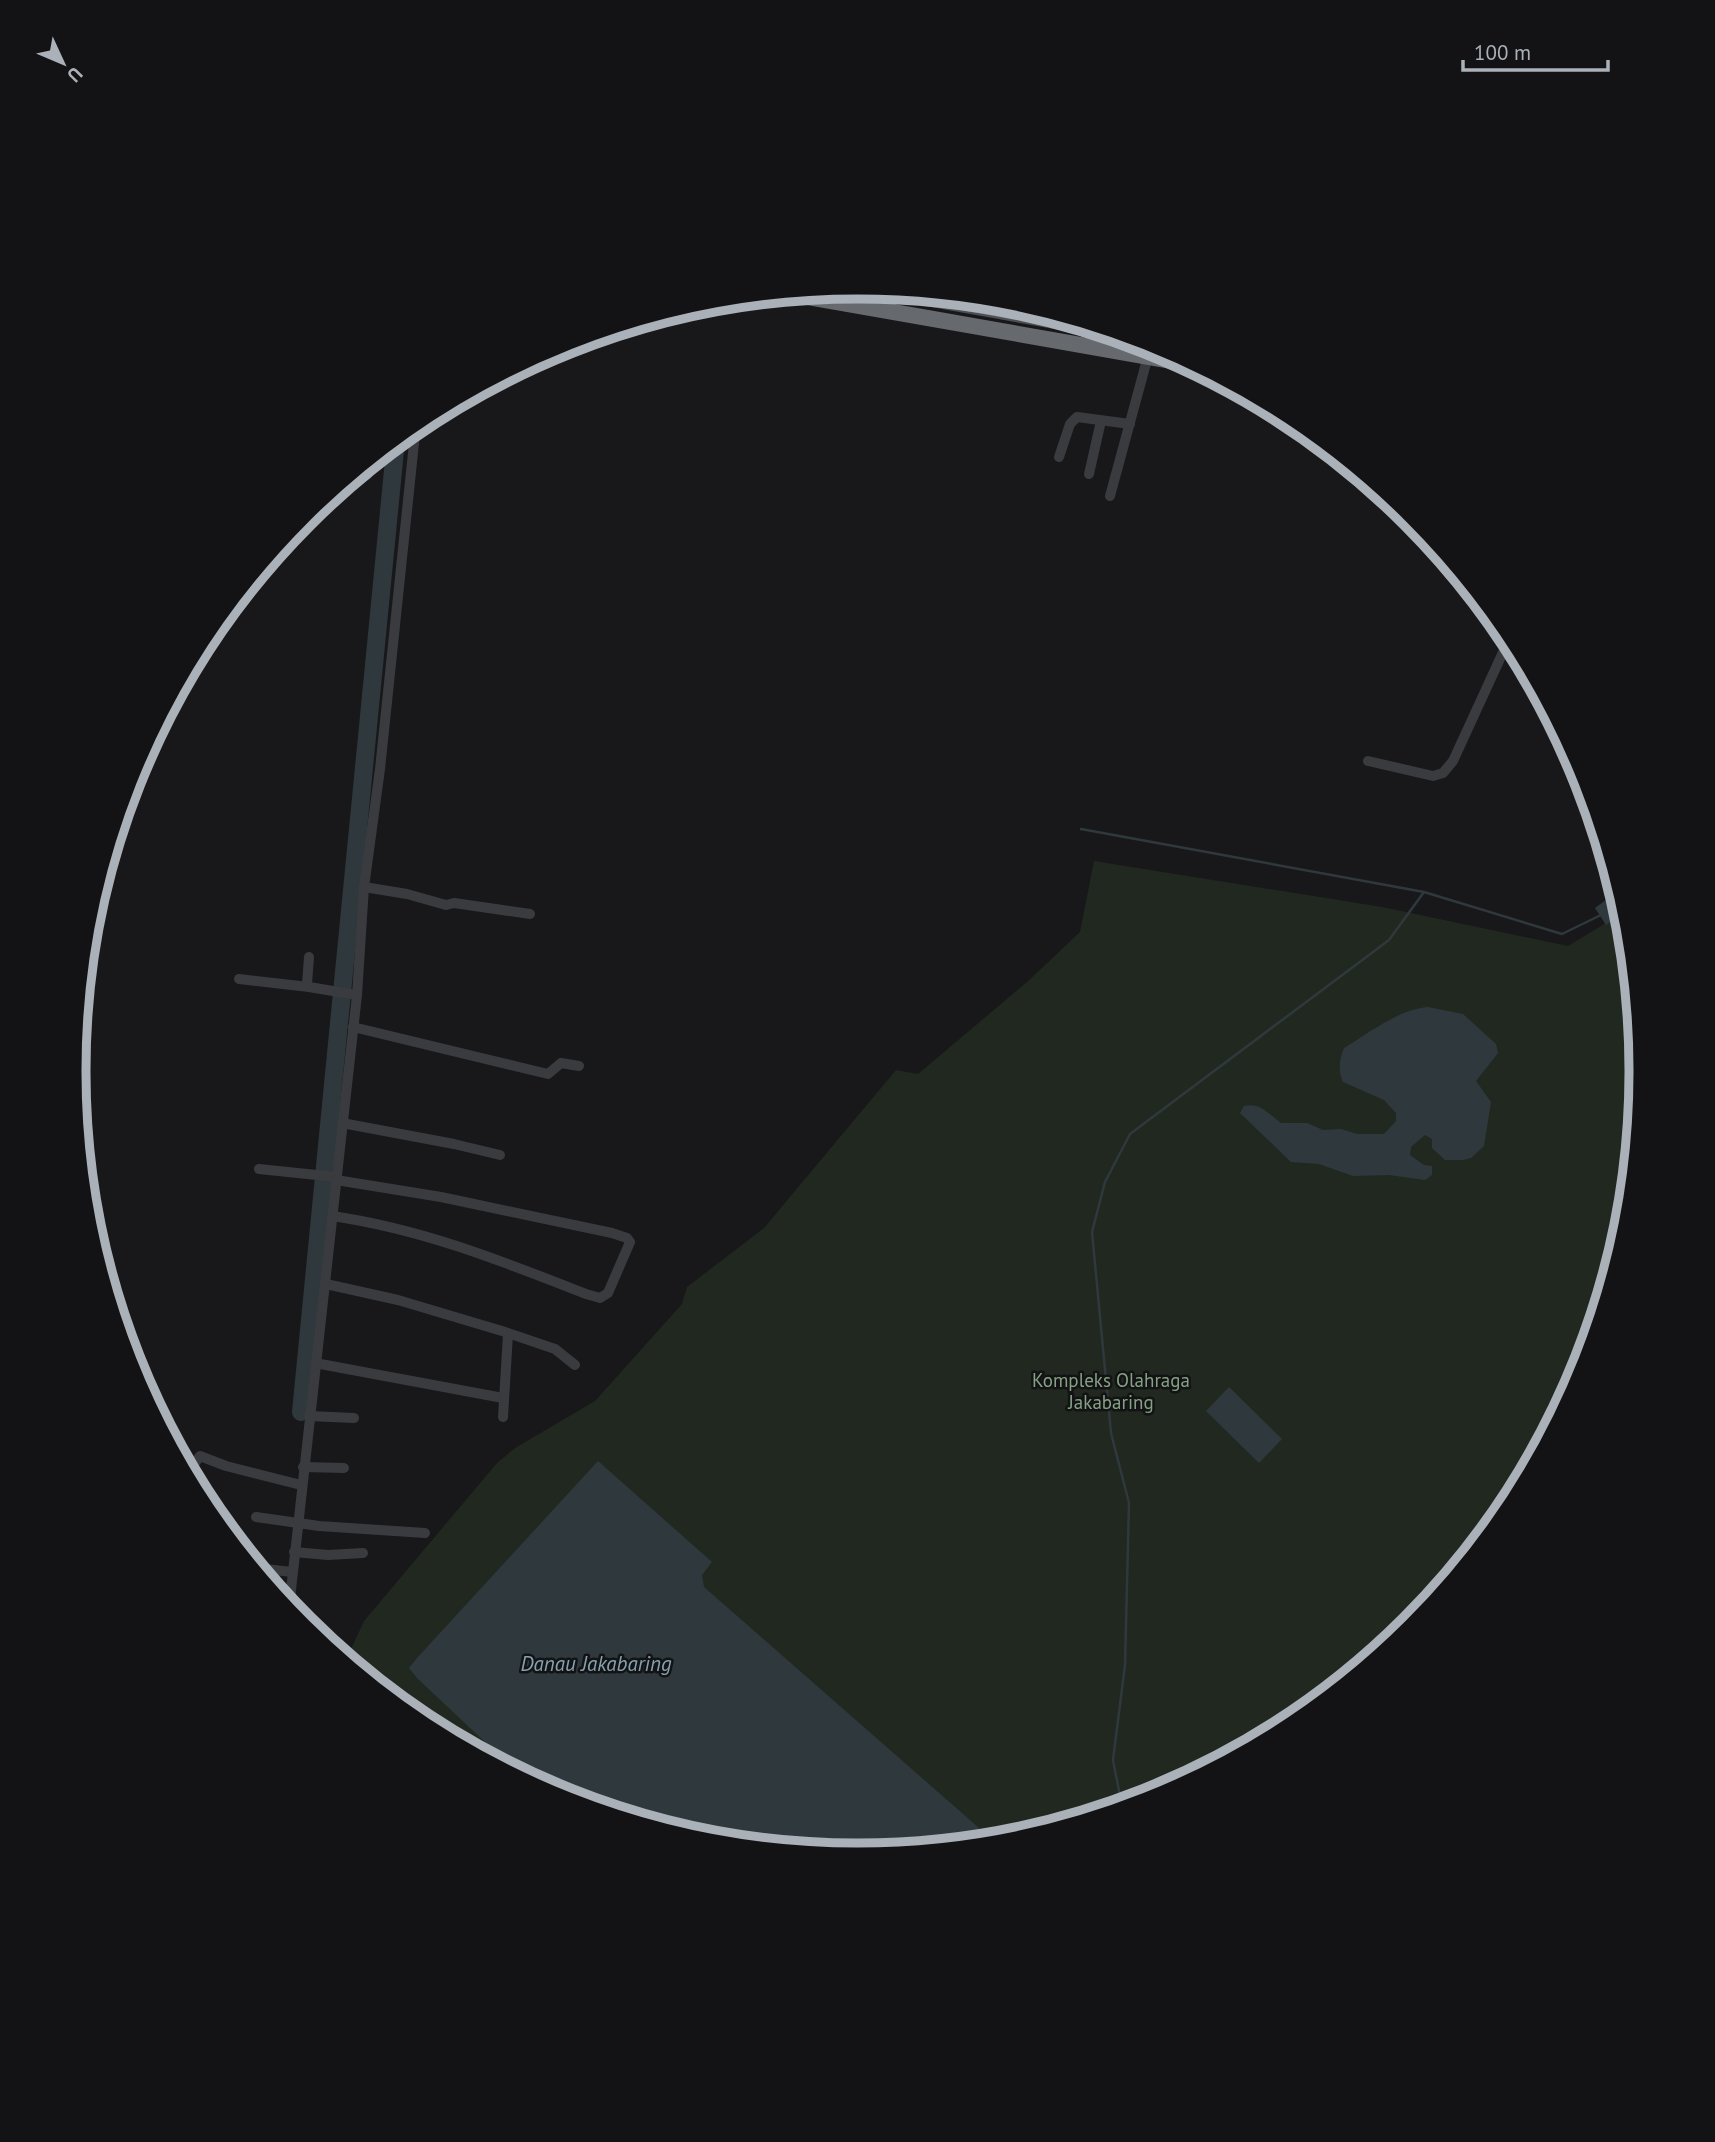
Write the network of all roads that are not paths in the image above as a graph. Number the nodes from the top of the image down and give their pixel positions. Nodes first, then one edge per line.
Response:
1 (828, 300) edge
2 (877, 300) edge
3 (874, 308) junction
4 (1148, 356) joint
5 (1101, 421) junction
6 (1130, 424) junction
7 (414, 440) edge
8 (1059, 457) dead end
9 (1089, 474) dead end
10 (1110, 496) dead end
11 (1504, 650) edge
12 (1368, 761) dead end
13 (364, 887) junction
14 (530, 914) dead end
15 (309, 957) dead end
16 (240, 979) dead end
17 (309, 987) junction
18 (347, 994) junction
19 (353, 1027) junction
20 (579, 1066) dead end
21 (342, 1123) junction
22 (500, 1156) dead end
23 (259, 1169) dead end
24 (335, 1178) junction
25 (332, 1216) junction
26 (326, 1284) junction
27 (509, 1334) junction
28 (315, 1363) junction
29 (575, 1365) dead end
30 (503, 1398) junction
31 (309, 1416) junction
32 (503, 1417) dead end
33 (354, 1418) dead end
34 (194, 1464) edge
35 (303, 1467) junction
36 (344, 1468) dead end
37 (301, 1485) junction
38 (256, 1517) dead end
39 (297, 1524) junction
40 (425, 1533) dead end
41 (294, 1552) junction
42 (363, 1553) dead end
43 (268, 1569) edge
44 (292, 1572) junction
45 (290, 1594) edge

1 - 3 highway
2 - 3 highway
3 - 4 highway
4 - 6 street
5 - 6 street
5 - 8 street
5 - 9 street
6 - 10 street
7 - 13 street
11 - 12 street
13 - 14 street
13 - 18 street
15 - 17 street
16 - 17 street
17 - 18 street
18 - 19 street
19 - 20 street
19 - 21 street
21 - 22 street
21 - 24 street
23 - 24 street
24 - 25 street
24 - 25 street
25 - 26 street
26 - 27 street
26 - 28 street
27 - 29 street
27 - 30 street
28 - 30 street
28 - 31 street
30 - 32 street
31 - 33 street
31 - 35 street
34 - 37 street
35 - 36 street
35 - 37 street
37 - 39 street
38 - 39 street
39 - 40 street
39 - 41 street
41 - 42 street
41 - 44 street
43 - 44 street
44 - 45 street

